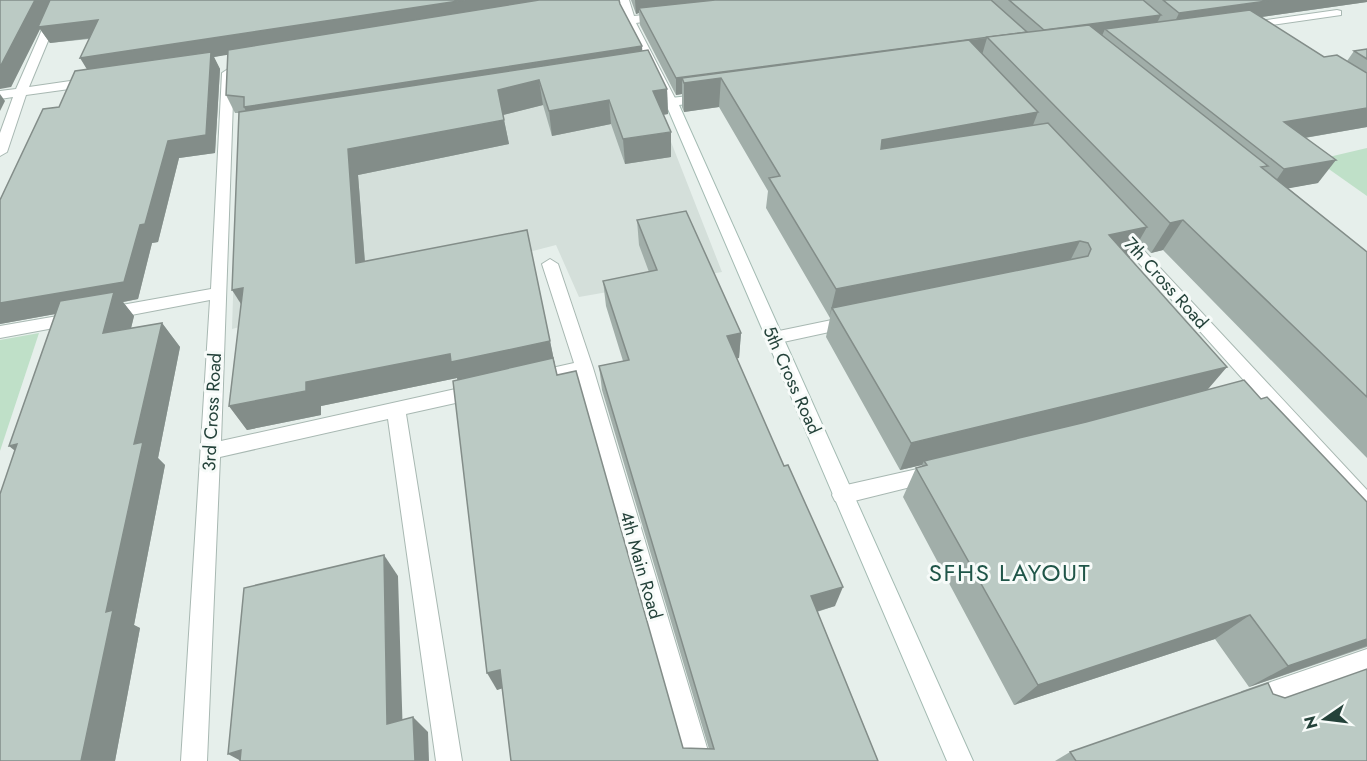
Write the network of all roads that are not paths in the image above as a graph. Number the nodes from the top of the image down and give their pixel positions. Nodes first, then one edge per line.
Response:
1 (624, 0) edge
2 (62, 3) edge
3 (1337, 13) dead end
4 (675, 15) edge
5 (629, 20) junction
6 (1250, 26) junction
7 (1227, 29) edge
8 (1269, 37) edge
9 (222, 63) dead end
10 (101, 80) edge
11 (21, 92) junction
12 (0, 95) edge
13 (716, 96) edge
14 (671, 102) junction
15 (0, 152) edge
16 (1108, 220) edge
17 (550, 264) dead end
18 (219, 293) junction
19 (864, 320) edge
20 (64, 321) junction
21 (0, 332) edge
22 (774, 338) junction
23 (57, 343) edge
24 (584, 368) junction
25 (518, 383) edge
26 (496, 387) edge
27 (1263, 389) junction
28 (1240, 395) edge
29 (396, 409) junction
30 (210, 451) junction
31 (953, 468) edge
32 (842, 495) junction
33 (1367, 504) edge
34 (1367, 661) edge
35 (1244, 703) edge
36 (194, 761) edge
37 (449, 761) edge
38 (698, 761) edge
39 (960, 761) edge

1 - 5 street, 5th Cross Road
2 - 11 street
3 - 6 street
4 - 5 street
5 - 14 street, 5th Cross Road
6 - 7 street
6 - 8 street
9 - 18 street, 3rd Cross Road
10 - 11 street
11 - 12 street
11 - 15 street
13 - 14 street
14 - 22 street, 5th Cross Road
16 - 27 street, 7th Cross Road
17 - 24 street, 4th Main Road
18 - 20 street
18 - 30 street, 3rd Cross Road
19 - 22 street
20 - 21 street
20 - 23 street
22 - 32 street, 5th Cross Road
24 - 25 street
24 - 38 street, 4th Main Road
26 - 29 street
27 - 28 street
27 - 33 street, 7th Cross Road
29 - 30 street
29 - 37 street
30 - 36 street, 3rd Cross Road
31 - 32 street
32 - 39 street, 5th Cross Road
34 - 35 street

